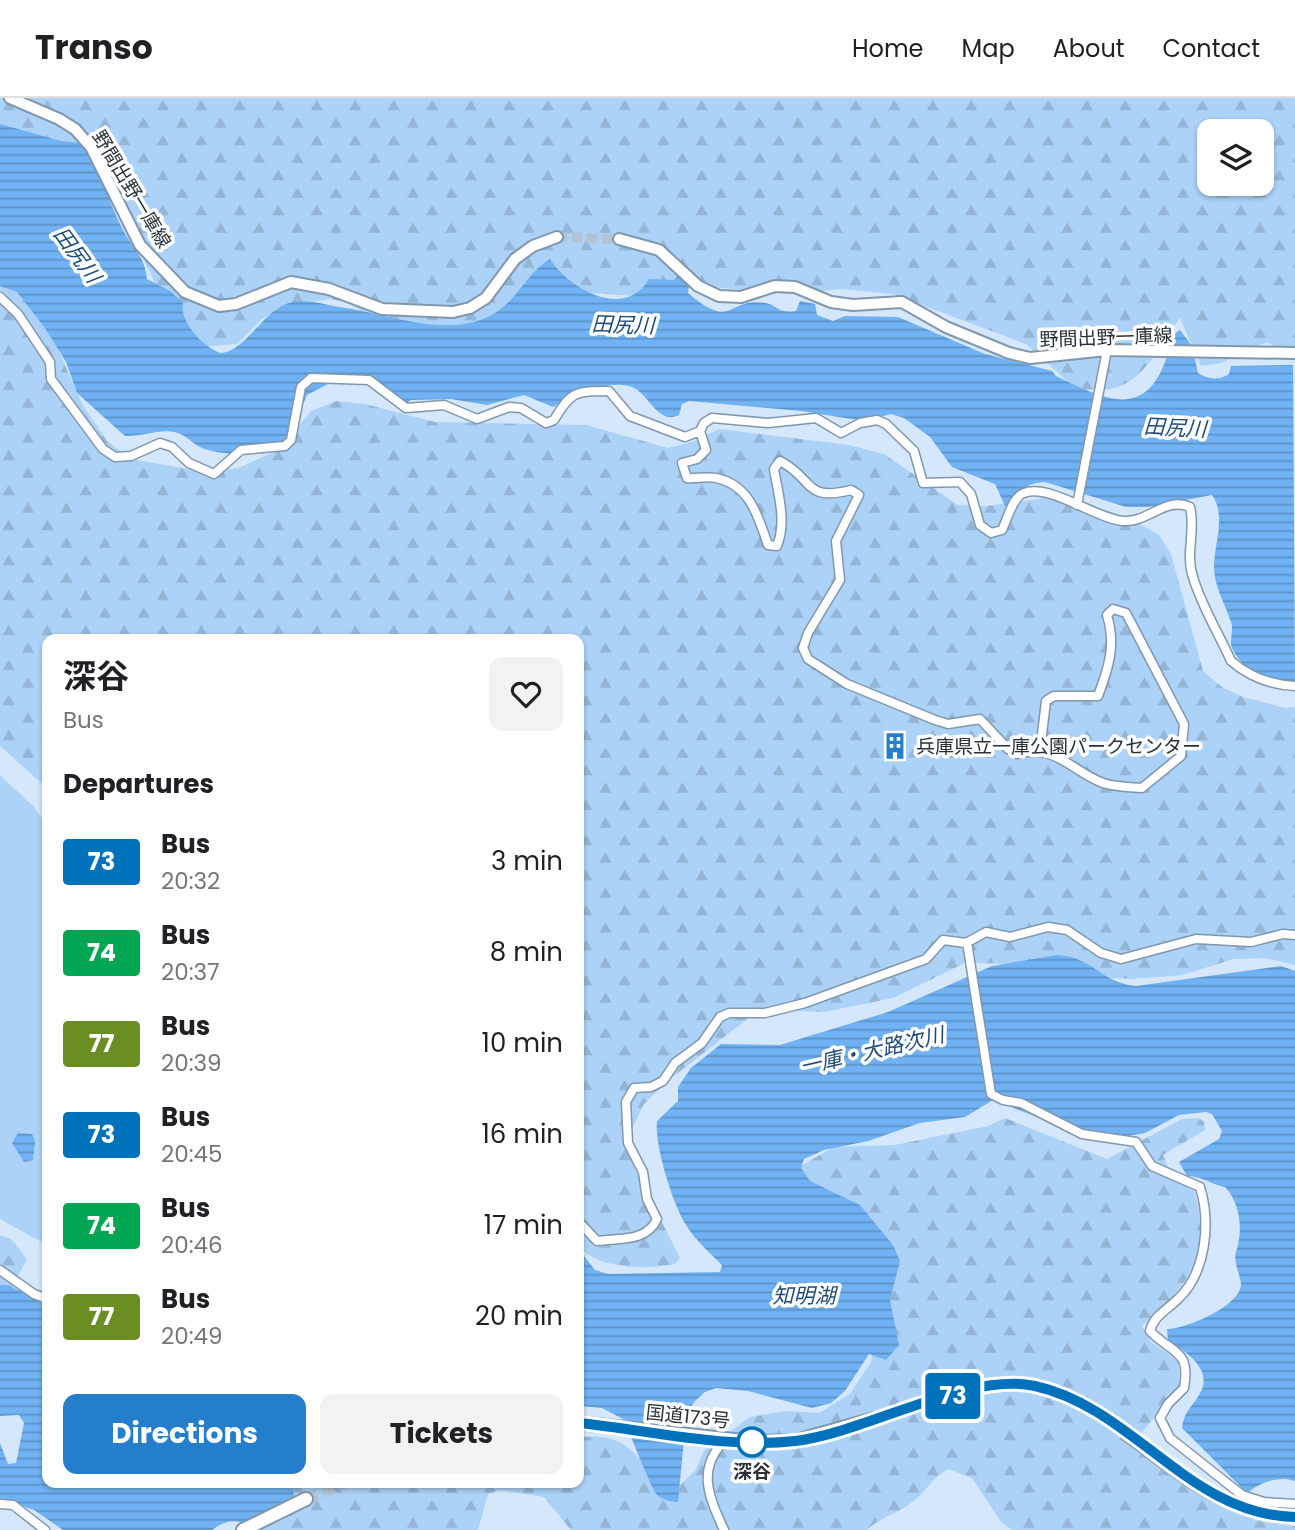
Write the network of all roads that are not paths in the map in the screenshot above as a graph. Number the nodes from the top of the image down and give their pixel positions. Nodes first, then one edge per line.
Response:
1 (10, 98) edge
2 (557, 237) tunnel mouth
3 (619, 239) tunnel mouth
4 (0, 297) edge
5 (1107, 350) junction
6 (1295, 353) edge
7 (700, 431) junction
8 (1077, 505) junction
9 (1295, 686) edge
10 (1040, 751) junction
11 (1295, 934) edge
12 (967, 942) junction
13 (584, 1227) edge
14 (0, 1270) edge
15 (42, 1297) edge
16 (874, 1419) tunnel mouth
17 (584, 1424) edge
18 (1127, 1434) tunnel mouth
19 (725, 1440) junction
20 (1201, 1464) junction
21 (1187, 1478) junction
22 (306, 1500) tunnel mouth
23 (0, 1504) edge
24 (1295, 1504) edge
25 (1295, 1517) edge
26 (45, 1530) edge
27 (243, 1530) edge
28 (724, 1530) edge

1 - 2 main road, 野間出野一庫線
3 - 5 main road, 野間出野一庫線
4 - 7 street
5 - 6 main road, 野間出野一庫線
5 - 8 street
7 - 8 street
7 - 10 street
8 - 9 street
10 - 10 street
11 - 12 street
12 - 13 street
12 - 20 street
14 - 15 street
16 - 19 highway, 国道173号
17 - 19 highway, 国道173号
18 - 21 highway
19 - 28 street
20 - 21 street
20 - 24 street
21 - 25 highway
22 - 27 highway
23 - 26 street

